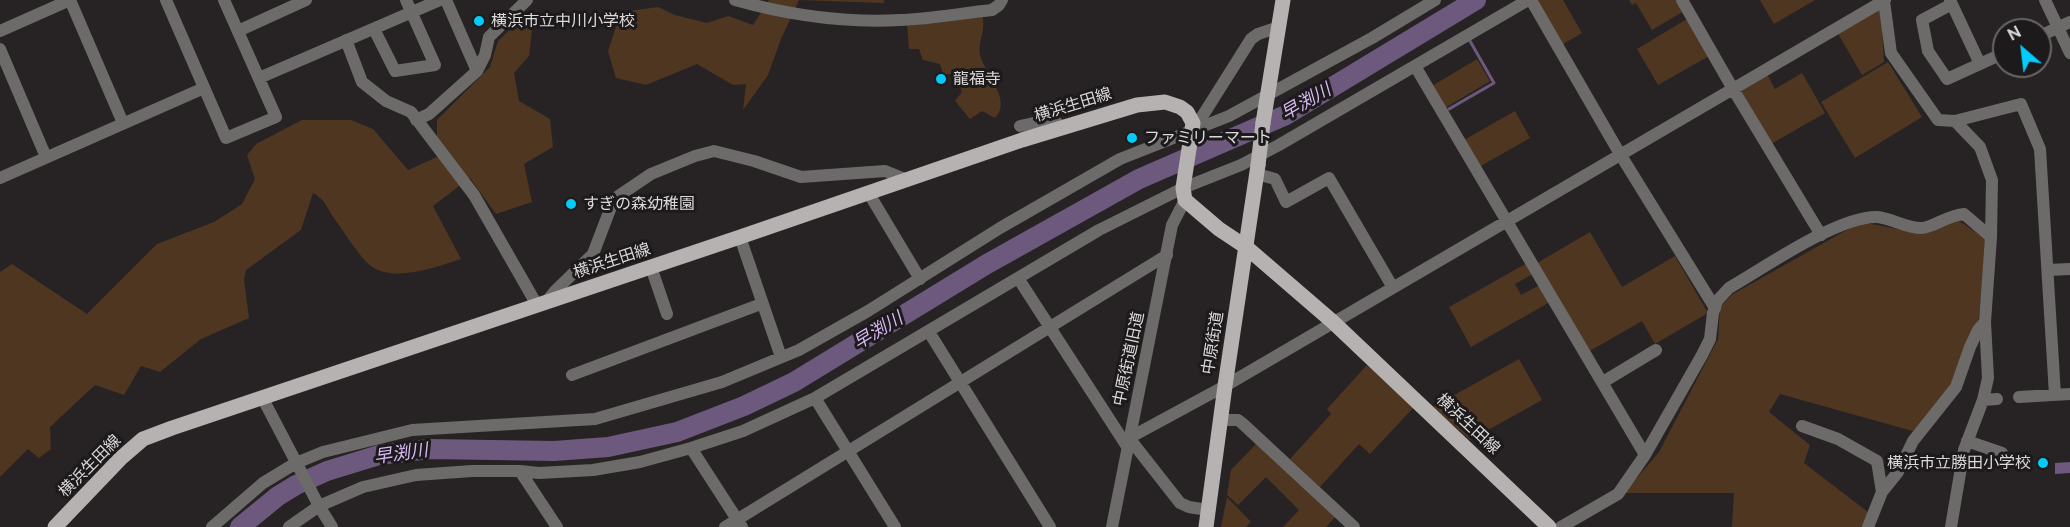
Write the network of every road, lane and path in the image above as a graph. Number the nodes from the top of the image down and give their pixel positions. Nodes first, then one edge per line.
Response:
1 (166, 0) edge
2 (224, 0) edge
3 (306, 0) edge
4 (406, 0) edge
5 (440, 0) edge
6 (446, 0) edge
7 (527, 0) edge
8 (735, 0) edge
9 (1002, 0) edge
10 (1283, 0) edge
11 (1435, 0) edge
12 (1529, 0) edge
13 (1682, 0) edge
14 (1884, 0) edge
15 (2045, 0) edge
16 (1951, 2) edge
17 (970, 6) edge
18 (411, 13) junction
19 (2070, 22) edge
20 (1279, 27) junction
21 (2058, 28) junction
22 (374, 29) junction
23 (0, 31) edge
24 (238, 31) junction
25 (2052, 31) edge
26 (346, 40) junction
27 (0, 49) edge
28 (2070, 53) edge
29 (1992, 58) edge
30 (1980, 63) junction
31 (1415, 66) junction
32 (477, 70) junction
33 (259, 78) junction
34 (204, 88) junction
35 (1732, 89) junction
36 (1267, 97) junction
37 (416, 120) junction
38 (1955, 121) junction
39 (123, 123) junction
40 (1020, 126) dead end
41 (1062, 127) junction
42 (1193, 134) junction
43 (1620, 154) junction
44 (46, 157) junction
45 (1257, 169) junction
46 (0, 178) edge
47 (905, 179) junction
48 (1184, 189) junction
49 (868, 192) junction
50 (1507, 220) junction
51 (1821, 235) junction
52 (740, 237) junction
53 (1991, 237) junction
54 (1246, 247) junction
55 (1167, 255) junction
56 (651, 267) junction
57 (2070, 269) edge
58 (2048, 270) junction
59 (1018, 278) junction
60 (920, 279) junction
61 (1392, 286) junction
62 (542, 303) junction
63 (761, 304) junction
64 (1715, 308) junction
65 (667, 314) dead end
66 (1332, 322) junction
67 (1985, 322) junction
68 (1050, 327) junction
69 (929, 332) junction
70 (1656, 350) dead end
71 (781, 357) junction
72 (572, 375) dead end
73 (960, 382) junction
74 (1602, 382) junction
75 (1225, 386) junction
76 (2070, 394) edge
77 (2055, 395) junction
78 (262, 398) junction
79 (815, 398) junction
80 (2019, 398) dead end
81 (1997, 399) dead end
82 (1983, 400) junction
83 (1221, 420) junction
84 (1802, 426) dead end
85 (1967, 441) junction
86 (1128, 443) junction
87 (691, 448) junction
88 (848, 451) junction
89 (2002, 453) dead end
90 (1645, 455) junction
91 (297, 464) junction
92 (520, 471) junction
93 (1882, 492) junction
94 (318, 505) junction
95 (1208, 510) junction
96 (740, 523) edge
97 (55, 527) edge
98 (212, 527) edge
99 (289, 527) edge
100 (332, 527) edge
101 (557, 527) edge
102 (725, 527) edge
103 (895, 527) edge
104 (1050, 527) edge
105 (1112, 527) edge
106 (1206, 527) edge
107 (1354, 527) edge
108 (1549, 527) edge
109 (1561, 527) edge
110 (1868, 527) edge
111 (1951, 527) edge

1 - 34 street
2 - 24 street
3 - 24 street
4 - 18 street
5 - 18 street
6 - 32 street
7 - 32 street
8 - 17 street
9 - 17 street
10 - 20 main road
11 - 36 street
12 - 31 street
12 - 43 street
13 - 35 street
14 - 35 street
14 - 38 street
15 - 21 street
16 - 30 street
16 - 30 street
18 - 22 street
18 - 22 street
19 - 21 street
20 - 36 main road
20 - 42 street
21 - 25 street
21 - 28 street
22 - 26 street
23 - 39 street
24 - 33 street
26 - 33 street
26 - 37 street
27 - 44 street
29 - 30 street
31 - 48 street
31 - 50 street
32 - 37 street
33 - 34 street
34 - 39 street
35 - 43 street
35 - 51 street
36 - 42 street
36 - 45 main road, 中原街道, bridge
37 - 62 street
38 - 53 street
38 - 58 street
39 - 44 street
40 - 41 street
41 - 42 main road, 横浜生田線
41 - 47 main road, 横浜生田線
42 - 48 main road
42 - 60 street
43 - 50 street
43 - 64 street
44 - 46 street
45 - 54 main road, 中原街道
45 - 61 street
47 - 49 main road, 横浜生田線
47 - 62 street
48 - 54 main road, 横浜生田線
48 - 55 street, 中原街道旧道
48 - 59 street
49 - 52 main road, 横浜生田線
49 - 60 street
50 - 61 street
50 - 74 street
51 - 53 street
51 - 64 street
52 - 56 main road, 横浜生田線
52 - 63 street
53 - 67 street
54 - 66 main road, 横浜生田線
54 - 75 main road, 中原街道
55 - 68 street
55 - 86 street, 中原街道旧道
56 - 62 main road, 横浜生田線
56 - 65 street
57 - 58 street
58 - 77 street
59 - 68 street
59 - 69 street
60 - 71 street
61 - 66 street
62 - 78 main road, 横浜生田線
63 - 71 street
63 - 72 street
64 - 90 street
66 - 75 street
66 - 108 main road, 横浜生田線
67 - 82 street
67 - 93 street
68 - 73 street
68 - 86 street
69 - 73 street
69 - 79 street
70 - 74 street
71 - 91 street
73 - 88 street
73 - 104 street
74 - 90 street
75 - 83 main road, 中原街道
75 - 86 street
76 - 77 street
77 - 80 street
78 - 91 street
78 - 97 main road, 横浜生田線
79 - 87 street
79 - 88 street
81 - 82 street
82 - 85 street
83 - 95 main road, 中原街道
83 - 107 street
84 - 93 street
85 - 89 street
85 - 111 street
86 - 95 street
86 - 105 street, 中原街道旧道
87 - 92 street
87 - 96 street
88 - 96 street
88 - 103 street
90 - 109 street
91 - 94 street
91 - 98 street
92 - 94 street
92 - 101 street
93 - 110 street
94 - 99 street
94 - 100 street
95 - 106 main road, 中原街道
96 - 102 street

